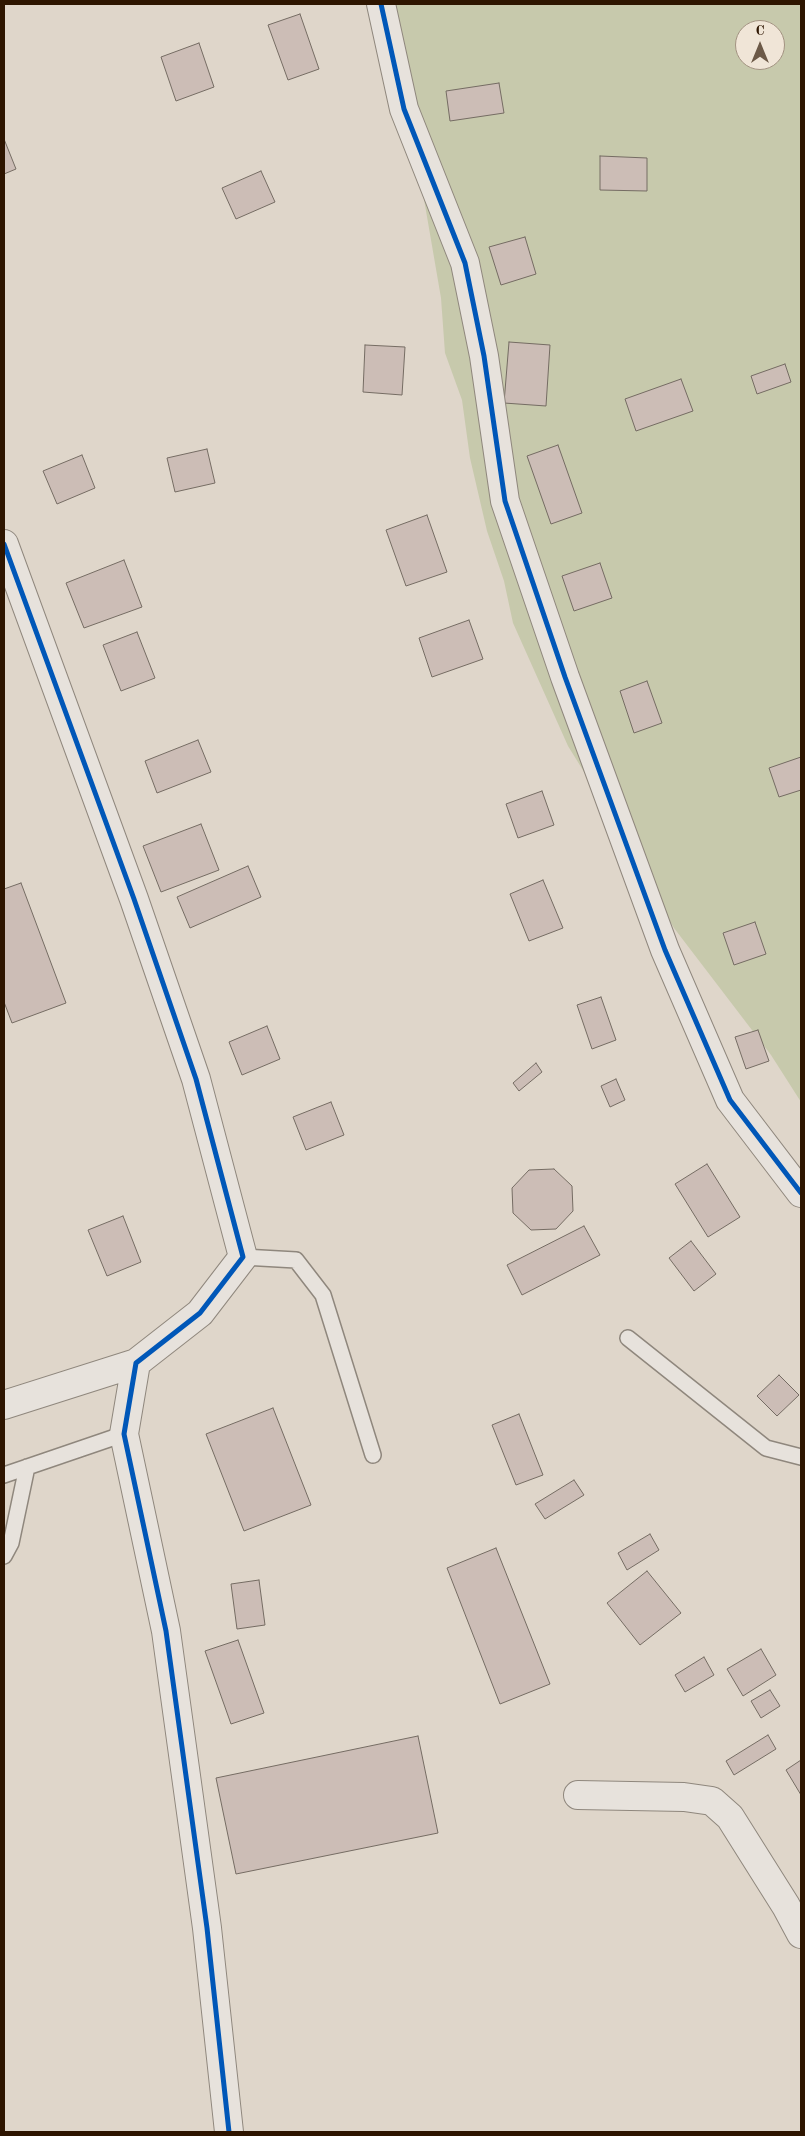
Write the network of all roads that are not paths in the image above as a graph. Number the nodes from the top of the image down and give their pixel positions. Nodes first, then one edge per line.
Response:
1 (381, 4) edge
2 (4, 544) edge
3 (801, 1193) edge
4 (243, 1257) junction
5 (628, 1338) dead end
6 (136, 1363) junction
7 (4, 1405) edge
8 (124, 1434) junction
9 (373, 1455) dead end
10 (801, 1456) edge
11 (27, 1467) junction
12 (4, 1475) edge
13 (4, 1556) edge
14 (578, 1795) dead end
15 (801, 1934) edge
16 (229, 2132) edge

1 - 3 street
2 - 4 street
4 - 6 street
4 - 9 lane
5 - 10 lane
6 - 7 street
6 - 8 street
8 - 11 lane
8 - 16 street
11 - 12 lane
11 - 13 lane
14 - 15 street

